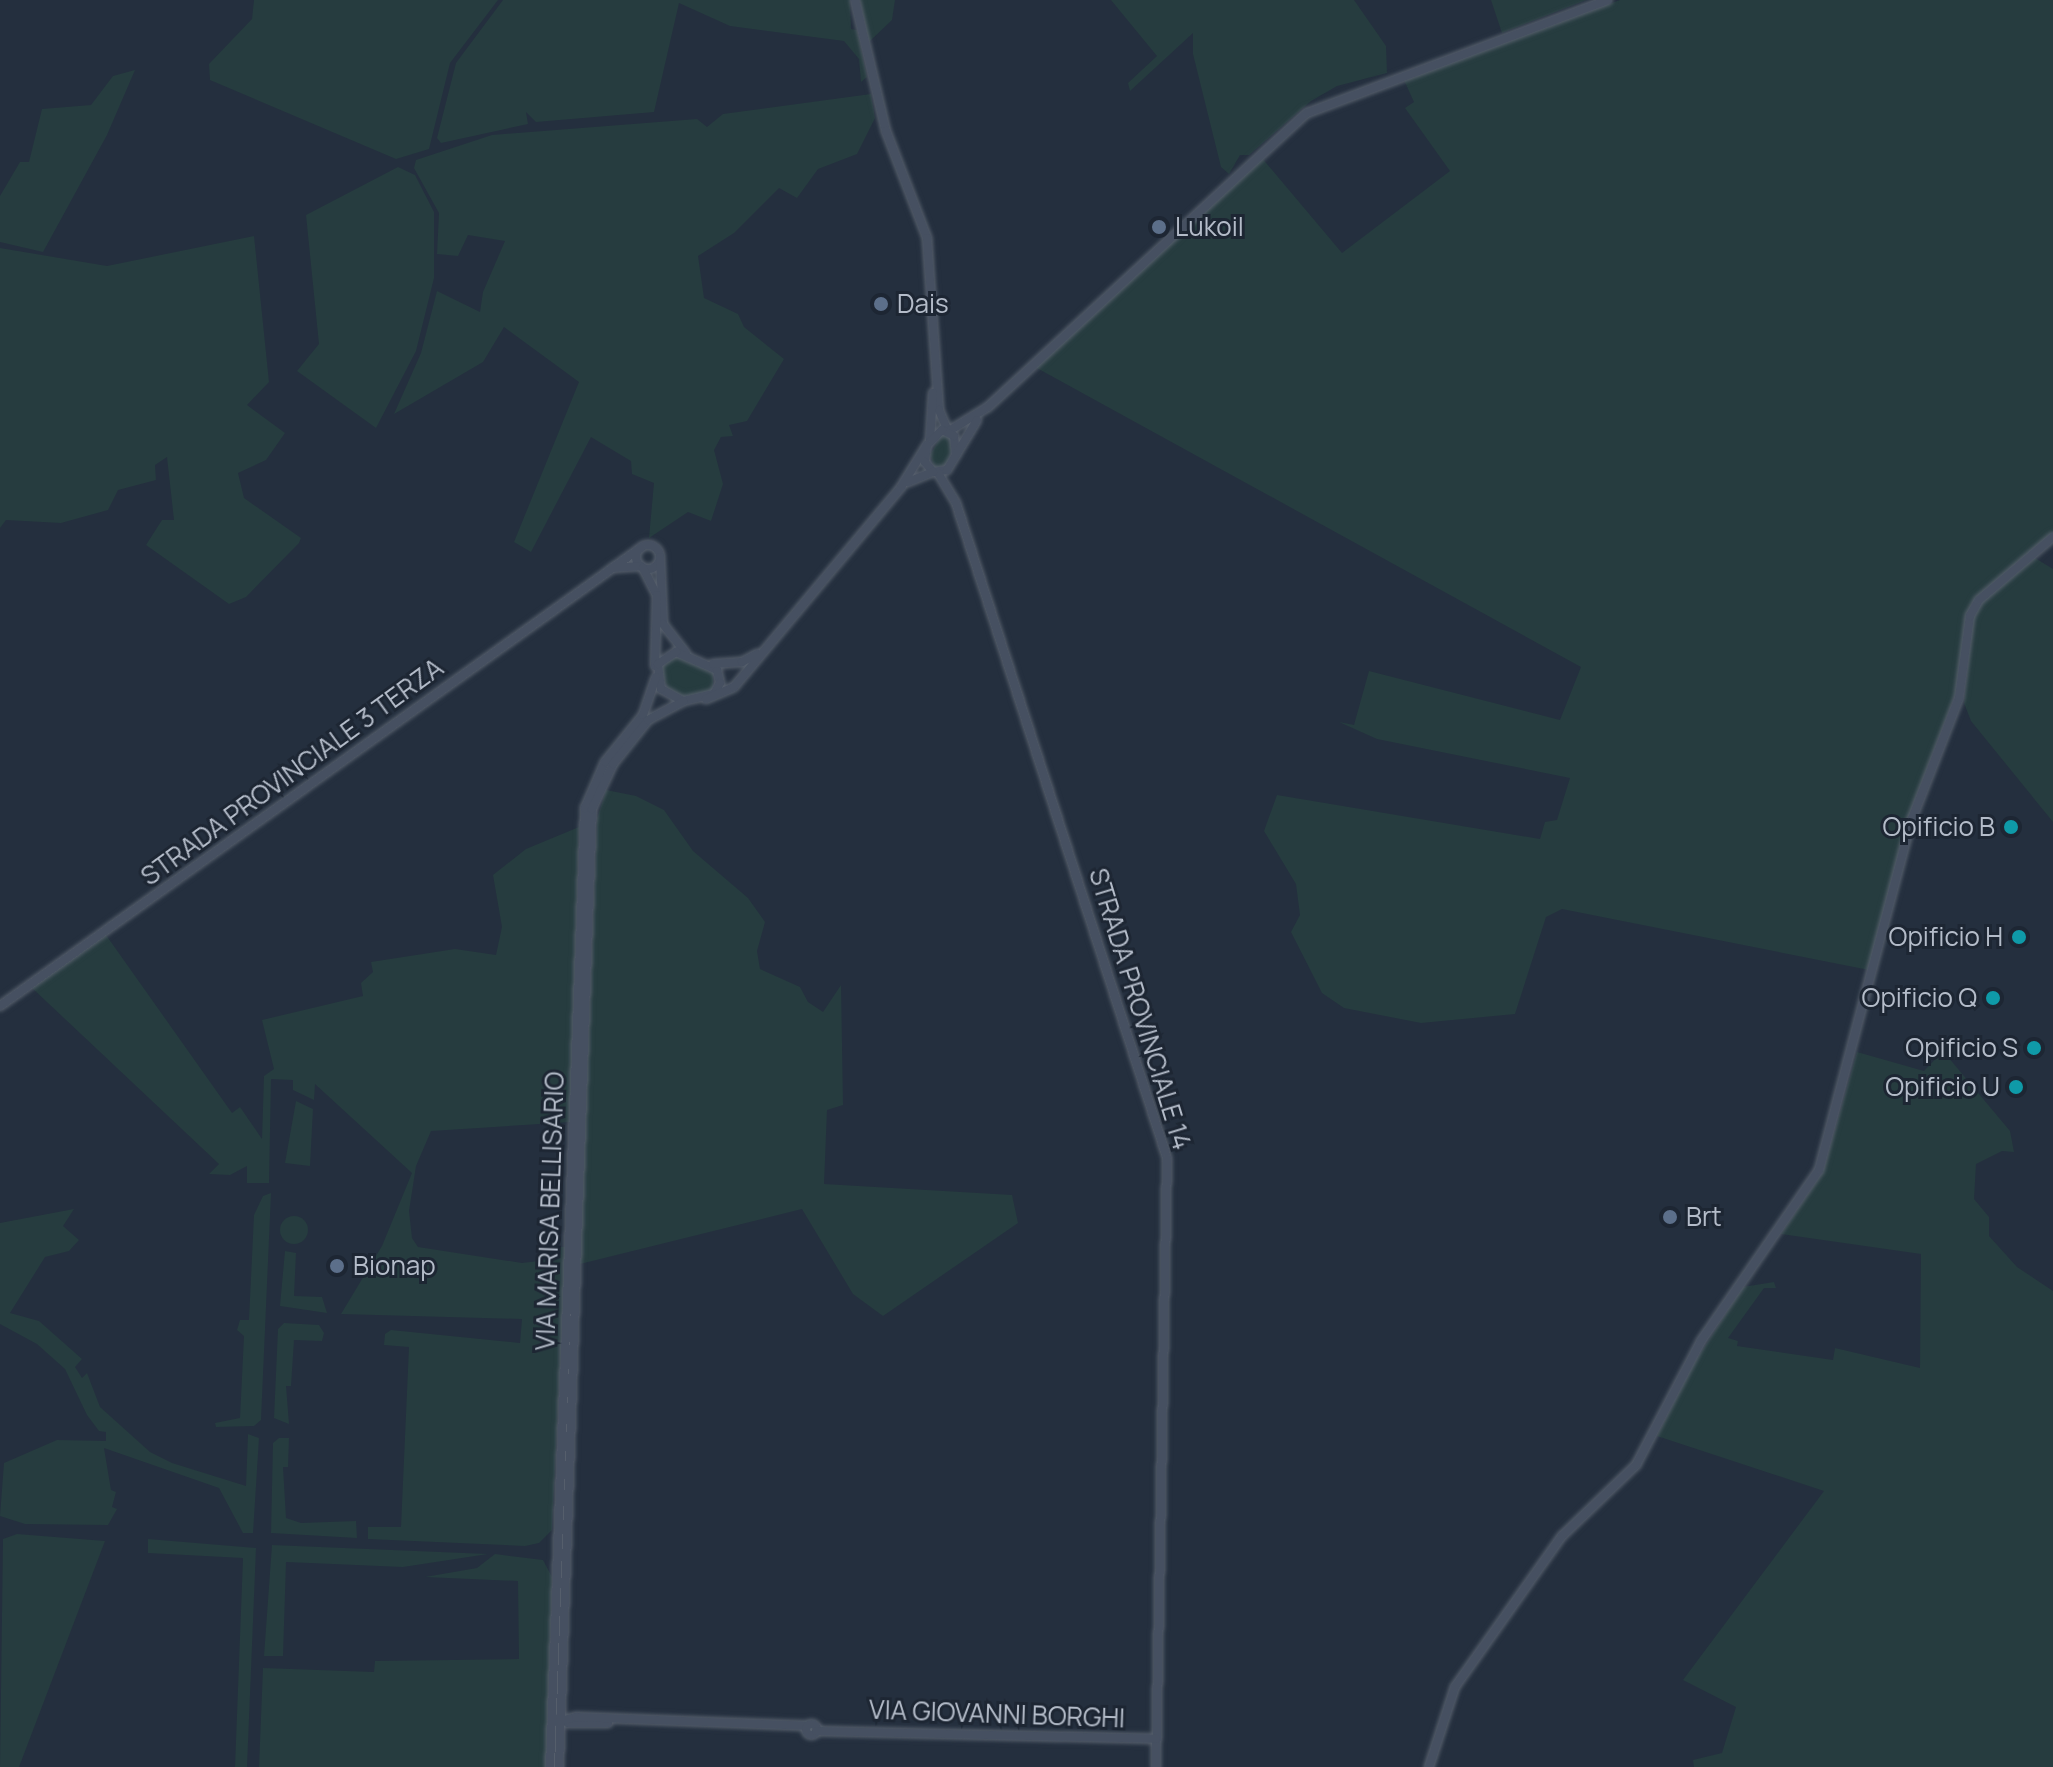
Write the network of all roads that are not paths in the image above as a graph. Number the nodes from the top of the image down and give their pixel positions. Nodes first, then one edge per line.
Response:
1 (855, 0) edge
2 (1607, 0) edge
3 (936, 345) junction
4 (988, 407) junction
5 (949, 431) junction
6 (928, 443) junction
7 (955, 457) junction
8 (936, 472) junction
9 (901, 487) junction
10 (956, 503) junction
11 (2053, 537) edge
12 (642, 547) junction
13 (660, 557) junction
14 (642, 567) junction
15 (607, 570) junction
16 (767, 646) junction
17 (686, 653) junction
18 (712, 664) junction
19 (656, 674) junction
20 (706, 699) junction
21 (683, 701) junction
22 (0, 1006) edge
23 (555, 1626) junction
24 (561, 1694) junction
25 (560, 1719) junction
26 (577, 1720) junction
27 (551, 1729) junction
28 (1156, 1739) junction
29 (560, 1745) junction
30 (550, 1767) edge
31 (559, 1767) edge
32 (1156, 1767) edge
33 (1429, 1767) edge

1 - 3 street
2 - 4 street
3 - 5 street
3 - 6 street
4 - 5 street
4 - 7 street
5 - 6 street
5 - 7 street
6 - 8 street
6 - 9 street
7 - 8 street
7 - 10 street
8 - 9 street
8 - 10 street
9 - 16 street
10 - 28 street, STRADA PROVINCIALE 14
11 - 33 street
12 - 13 street
12 - 14 street
12 - 15 street, STRADA PROVINCIALE 3 TERZA
13 - 14 street
13 - 17 street
14 - 15 street
14 - 19 street, VIA MARISA BELLISARIO
15 - 22 street, STRADA PROVINCIALE 3 TERZA
16 - 18 street
16 - 20 street
17 - 18 street
17 - 19 street
18 - 20 street
19 - 21 street
19 - 23 street, VIA MARISA BELLISARIO
20 - 21 street
21 - 24 street, VIA MARISA BELLISARIO
23 - 25 street
23 - 27 street, VIA MARISA BELLISARIO
24 - 25 street, VIA MARISA BELLISARIO
24 - 26 street
25 - 26 street
25 - 27 street
25 - 29 street, VIA MARISA BELLISARIO
26 - 28 street, VIA GIOVANNI BORGHI
26 - 29 street
27 - 30 street, VIA MARISA BELLISARIO
28 - 32 street, STRADA PROVINCIALE 14
29 - 31 street, VIA MARISA BELLISARIO

